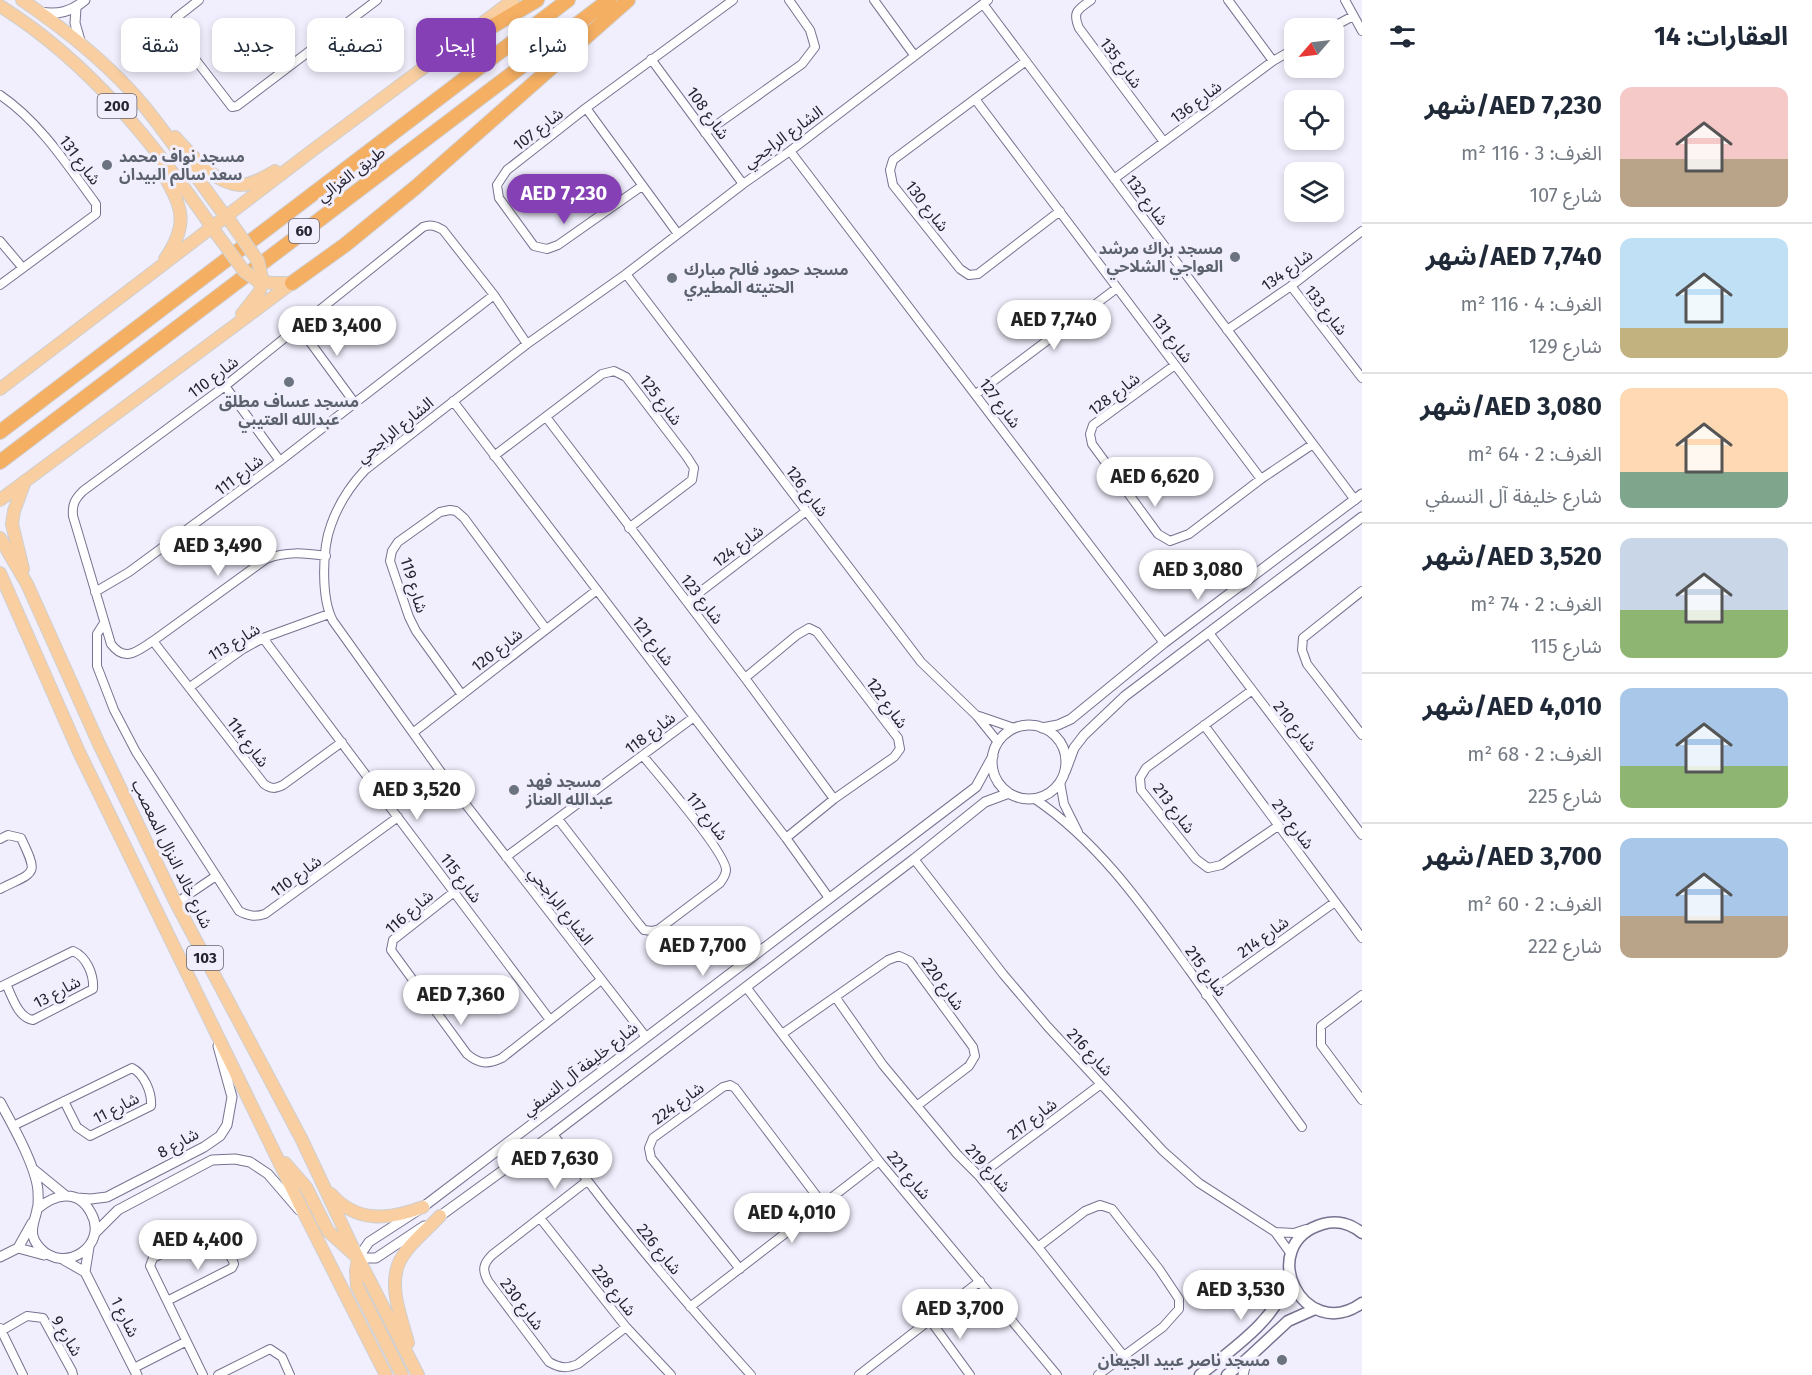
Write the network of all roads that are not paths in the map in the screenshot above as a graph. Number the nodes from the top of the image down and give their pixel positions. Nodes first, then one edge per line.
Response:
1 (14, 0) edge
2 (85, 0) edge
3 (199, 0) edge
4 (377, 0) edge
5 (513, 0) edge
6 (537, 0) edge
7 (568, 0) edge
8 (609, 0) edge
9 (628, 0) edge
10 (733, 0) edge
11 (789, 0) edge
12 (1091, 0) edge
13 (1228, 0) edge
14 (1345, 0) edge
15 (878, 1) edge
16 (25, 2) edge
17 (985, 2) edge
18 (0, 6) edge
19 (76, 8) junction
20 (40, 12) junction
21 (1353, 16) junction
22 (489, 18) edge
23 (1344, 21) edge
24 (496, 24) edge
25 (1362, 31) edge
26 (81, 45) junction
27 (914, 55) junction
28 (1284, 55) edge
29 (651, 59) junction
30 (1274, 61) junction
31 (1026, 62) junction
32 (418, 72) edge
33 (0, 95) edge
34 (975, 99) junction
35 (143, 105) junction
36 (586, 108) junction
37 (705, 133) junction
38 (143, 135) junction
39 (1164, 142) junction
40 (313, 150) junction
41 (790, 151) junction
42 (1114, 178) junction
43 (743, 184) junction
44 (642, 186) junction
45 (1060, 211) junction
46 (228, 219) junction
47 (214, 230) junction
48 (1362, 231) edge
49 (678, 234) junction
50 (0, 241) edge
51 (22, 267) junction
52 (159, 268) junction
53 (626, 274) junction
54 (261, 280) junction
55 (292, 283) junction
56 (0, 285) edge
57 (1291, 286) junction
58 (1117, 288) junction
59 (494, 295) junction
60 (299, 327) junction
61 (230, 329) junction
62 (1227, 330) junction
63 (527, 344) junction
64 (1175, 365) junction
65 (1362, 378) edge
66 (225, 386) junction
67 (0, 389) edge
68 (976, 394) junction
69 (453, 401) junction
70 (354, 402) junction
71 (546, 417) junction
72 (0, 432) edge
73 (1313, 444) junction
74 (494, 456) junction
75 (280, 461) junction
76 (0, 462) edge
77 (1261, 479) junction
78 (25, 482) junction
79 (1358, 497) edge
80 (0, 500) edge
81 (805, 512) junction
82 (1362, 517) edge
83 (629, 528) junction
84 (0, 538) edge
85 (326, 556) junction
86 (1273, 561) junction
87 (0, 573) edge
88 (1284, 576) junction
89 (27, 584) junction
90 (0, 588) edge
91 (597, 590) junction
92 (1362, 591) edge
93 (95, 592) junction
94 (687, 602) junction
95 (14, 606) junction
96 (329, 614) junction
97 (104, 623) junction
98 (546, 629) junction
99 (1209, 633) junction
100 (263, 638) junction
101 (153, 641) junction
102 (1164, 643) junction
103 (745, 678) junction
104 (190, 687) junction
105 (1251, 691) junction
106 (462, 695) junction
107 (977, 716) junction
108 (694, 717) junction
109 (1204, 725) junction
110 (1014, 728) junction
111 (1042, 728) junction
112 (414, 732) junction
113 (1362, 735) edge
114 (342, 742) junction
115 (998, 742) junction
116 (643, 756) junction
117 (993, 756) junction
118 (1065, 772) junction
119 (1060, 782) junction
120 (1009, 793) junction
121 (834, 799) junction
122 (1035, 799) junction
123 (398, 817) junction
124 (558, 819) junction
125 (1278, 826) junction
126 (1362, 835) edge
127 (1080, 836) junction
128 (786, 838) junction
129 (0, 839) edge
130 (506, 857) junction
131 (914, 859) junction
132 (216, 876) junction
133 (0, 889) edge
134 (454, 892) junction
135 (830, 898) junction
136 (1335, 902) junction
137 (176, 903) junction
138 (1362, 938) edge
139 (601, 980) junction
140 (3, 986) edge
141 (746, 987) junction
142 (1206, 995) junction
143 (1362, 995) edge
144 (836, 998) junction
145 (550, 1020) junction
146 (213, 1026) junction
147 (782, 1034) junction
148 (646, 1037) junction
149 (1101, 1084) junction
150 (1362, 1100) edge
151 (64, 1101) junction
152 (0, 1102) edge
153 (918, 1105) junction
154 (13, 1126) junction
155 (1302, 1127) dead end
156 (553, 1134) junction
157 (273, 1148) junction
158 (879, 1161) junction
159 (31, 1167) junction
160 (979, 1176) junction
161 (587, 1181) junction
162 (323, 1185) junction
163 (66, 1196) junction
164 (76, 1198) junction
165 (822, 1203) junction
166 (423, 1207) junction
167 (38, 1209) junction
168 (440, 1216) junction
169 (306, 1217) junction
170 (540, 1218) junction
171 (32, 1222) junction
172 (1313, 1227) junction
173 (1360, 1230) edge
174 (1275, 1232) junction
175 (95, 1233) junction
176 (89, 1247) junction
177 (1038, 1247) junction
178 (18, 1248) junction
179 (1291, 1254) junction
180 (50, 1256) junction
181 (0, 1257) edge
182 (358, 1257) junction
183 (64, 1260) junction
184 (740, 1269) junction
185 (1289, 1269) junction
186 (85, 1272) junction
187 (980, 1281) junction
188 (167, 1301) junction
189 (690, 1307) junction
190 (1360, 1307) edge
191 (1315, 1309) junction
192 (930, 1320) junction
193 (626, 1327) junction
194 (1, 1329) edge
195 (185, 1342) junction
196 (1123, 1355) junction
197 (1247, 1359) junction
198 (136, 1372) edge
199 (417, 1373) edge
200 (23, 1375) edge
201 (73, 1375) edge
202 (203, 1375) edge
203 (218, 1375) edge
204 (290, 1375) edge
205 (386, 1375) edge
206 (402, 1375) edge
207 (671, 1375) edge
208 (752, 1375) edge
209 (859, 1375) edge
210 (970, 1375) edge
211 (1057, 1375) edge
212 (1098, 1375) edge
213 (1200, 1375) edge
214 (1227, 1375) edge
215 (1243, 1375) edge

1 - 16 main road
2 - 19 street
3 - 4 street
5 - 22 main road
6 - 24 highway
7 - 72 highway, طريق الغزالي / 60
8 - 76 highway, طريق الغزالي / 60
9 - 55 highway
10 - 29 street, شارع 107
11 - 37 street
12 - 39 street, شارع 135
13 - 30 street
14 - 21 street
15 - 27 street
16 - 20 main road, 200
17 - 27 street, الشارع الراجحي
17 - 31 street, شارع 132
18 - 38 main road, 200
19 - 20 street
19 - 26 street
20 - 26 main road, 200
21 - 23 street
21 - 25 street
26 - 35 main road, 200
27 - 41 street, الشارع الراجحي
28 - 30 street, شارع 136
29 - 36 street, شارع 107
29 - 37 street, شارع 108
30 - 39 street, شارع 136
31 - 34 street, شارع 130
31 - 42 street, شارع 132
32 - 40 main road
33 - 51 street, شارع 131
34 - 45 street, شارع 131
34 - 45 street, شارع 130
35 - 40 main road
35 - 46 main road, 200
36 - 44 street
36 - 44 street, شارع 107
37 - 43 street, شارع 108
38 - 47 main road, 200
38 - 52 main road
39 - 42 street, شارع 136
40 - 46 main road
41 - 43 street, الشارع الراجحي
41 - 68 street, شارع 127
42 - 62 street, شارع 132
43 - 49 street, الشارع الراجحي
44 - 49 street
45 - 58 street, شارع 131
46 - 47 main road
46 - 54 main road, 200, bridge
47 - 52 main road
47 - 54 main road, 200, bridge
48 - 57 street, شارع 134
49 - 53 street, الشارع الراجحي
50 - 51 street
51 - 56 street, شارع 131
52 - 67 main road
53 - 63 street, الشارع الراجحي
53 - 81 street, شارع 126
54 - 55 main road
54 - 61 main road
55 - 61 main road
57 - 62 street, شارع 134
57 - 65 street, شارع 133
58 - 64 street, شارع 131
58 - 68 street
59 - 60 street, شارع 110
59 - 63 street, شارع 110
59 - 70 street, شارع 111
60 - 66 street, شارع 110
60 - 70 street
61 - 78 main road
62 - 73 street, شارع 132
63 - 69 street, الشارع الراجحي
64 - 77 street, شارع 131
64 - 77 street, شارع 128
66 - 75 street, شارع 111
66 - 93 street, شارع 110
68 - 102 street, شارع 127
69 - 74 street, شارع 121
69 - 85 street, الشارع الراجحي
70 - 75 street, شارع 111
71 - 74 street, شارع 125
71 - 83 street, شارع 123
71 - 83 street, شارع 125
73 - 77 street, شارع 128
73 - 79 street, شارع 132
74 - 91 street, شارع 121
75 - 93 street, شارع 111
78 - 80 main road
78 - 89 main road
79 - 86 street
81 - 94 street, شارع 124
81 - 107 street, شارع 126
82 - 88 street
83 - 94 street, شارع 123
84 - 89 main road, شارع خالد النزال المعصب / 103
85 - 96 street, الشارع الراجحي
85 - 101 street
86 - 88 street
86 - 102 street
87 - 95 main road, 103
88 - 99 street
89 - 137 main road, شارع خالد النزال المعصب / 103
90 - 95 main road
91 - 98 street, شارع 120
91 - 108 street, شارع 121
92 - 113 street
93 - 97 street, شارع 110
94 - 103 street, شارع 123
95 - 146 main road, 103
96 - 100 street, شارع 113
96 - 112 street, الشارع الراجحي
97 - 101 street, شارع 110
97 - 132 street, شارع 110
98 - 106 street, شارع 120
98 - 106 street, شارع 119
99 - 105 street, شارع 210
99 - 118 street
100 - 104 street, شارع 113
100 - 114 street, شارع 115
101 - 104 street, 114 شارع
102 - 111 street
103 - 121 street, شارع 123
103 - 121 street, شارع 122
104 - 114 street, 114 شارع
105 - 109 street, شارع 213
105 - 126 street, شارع 210
106 - 112 street, شارع 120
107 - 110 street, شارع 126
107 - 115 street, شارع 126
108 - 116 street, شارع 118
108 - 128 street, شارع 121
109 - 125 street, شارع 212
109 - 125 street, شارع 213
110 - 111 street
110 - 115 street
111 - 118 street
112 - 130 street, الشارع الراجحي
114 - 123 street, شارع 115
115 - 117 street
116 - 124 street, شارع 118
116 - 124 street, شارع 117
117 - 120 street
117 - 135 street, شارع خليفة آل النسفي
118 - 119 street
119 - 122 street
119 - 127 street, شارع 215
120 - 122 street
120 - 131 street, شارع خليفة آل النسفي
121 - 128 street, شارع 122
122 - 127 street, شارع 215
123 - 132 street, شارع 110
123 - 134 street, شارع 115
124 - 130 street, شارع 118
125 - 136 street, شارع 212
127 - 142 street, شارع 215
128 - 135 street, شارع 121
129 - 133 street
130 - 139 street, الشارع الراجحي
131 - 141 street, شارع خليفة آل النسفي
131 - 149 street, شارع 216
132 - 137 street
134 - 145 street, شارع 115
134 - 145 street, شارع 116
135 - 148 street, شارع خليفة آل النسفي
136 - 138 street, شارع 212
136 - 142 street, شارع 214
137 - 162 main road, شارع خالد النزال المعصب / 103
139 - 145 street, شارع 116
139 - 148 street, الشارع الراجحي
140 - 140 street, شارع 13
141 - 147 street, شارع 221
141 - 156 street, شارع خليفة آل النسفي
142 - 155 street, شارع 215
143 - 150 street
144 - 147 street, شارع 220
144 - 153 street, شارع 219
144 - 153 street, شارع 220
146 - 157 main road, 103
146 - 164 street, شارع 8
147 - 158 street, شارع 221
148 - 166 street, شارع خليفة آل النسفي
149 - 160 street, شارع 217
149 - 174 street, شارع 216
151 - 151 street, شارع 11
151 - 154 street, شارع 11
152 - 154 street
153 - 160 street, شارع 219
154 - 159 street
156 - 161 street, شارع 226
156 - 168 street, شارع خليفة آل النسفي
157 - 169 main road, 103
157 - 182 main road
158 - 165 street
158 - 187 street, شارع 221
159 - 163 street
159 - 167 street
160 - 177 street, شارع 219
161 - 170 street, شارع 230
161 - 189 street, شارع 226
162 - 166 main road
162 - 182 main road, شارع خالد النزال المعصب / 103
163 - 164 street
163 - 167 street
164 - 175 street
165 - 184 street
165 - 184 street, شارع 224
166 - 182 street, شارع خليفة آل النسفي
167 - 171 street
168 - 182 street, شارع خليفة آل النسفي
168 - 199 main road
169 - 175 street, شارع 8
169 - 205 main road, 103
170 - 193 street, شارع 228
170 - 193 street, شارع 230
171 - 178 street
171 - 180 street
172 - 173 main road
172 - 174 street
172 - 179 main road
174 - 179 street, شارع 216
175 - 176 street
176 - 183 street
176 - 186 street
177 - 196 street, شارع 219
177 - 196 street
178 - 180 street
178 - 181 street
179 - 185 main road
180 - 183 street
182 - 199 main road, شارع خالد النزال المعصب / 103
182 - 206 main road
183 - 186 street
184 - 189 street
185 - 191 main road
185 - 213 main road
186 - 198 street, شارع 1
187 - 192 street
187 - 211 street, شارع 221
188 - 188 street
188 - 195 street
189 - 208 street, شارع 226
190 - 191 main road
191 - 197 main road
192 - 209 street
192 - 210 street
193 - 207 street, شارع 228
194 - 200 street, شارع 9
194 - 201 street, شارع 9
195 - 198 street
195 - 202 street
196 - 212 street
197 - 214 main road
197 - 215 street
203 - 204 street

